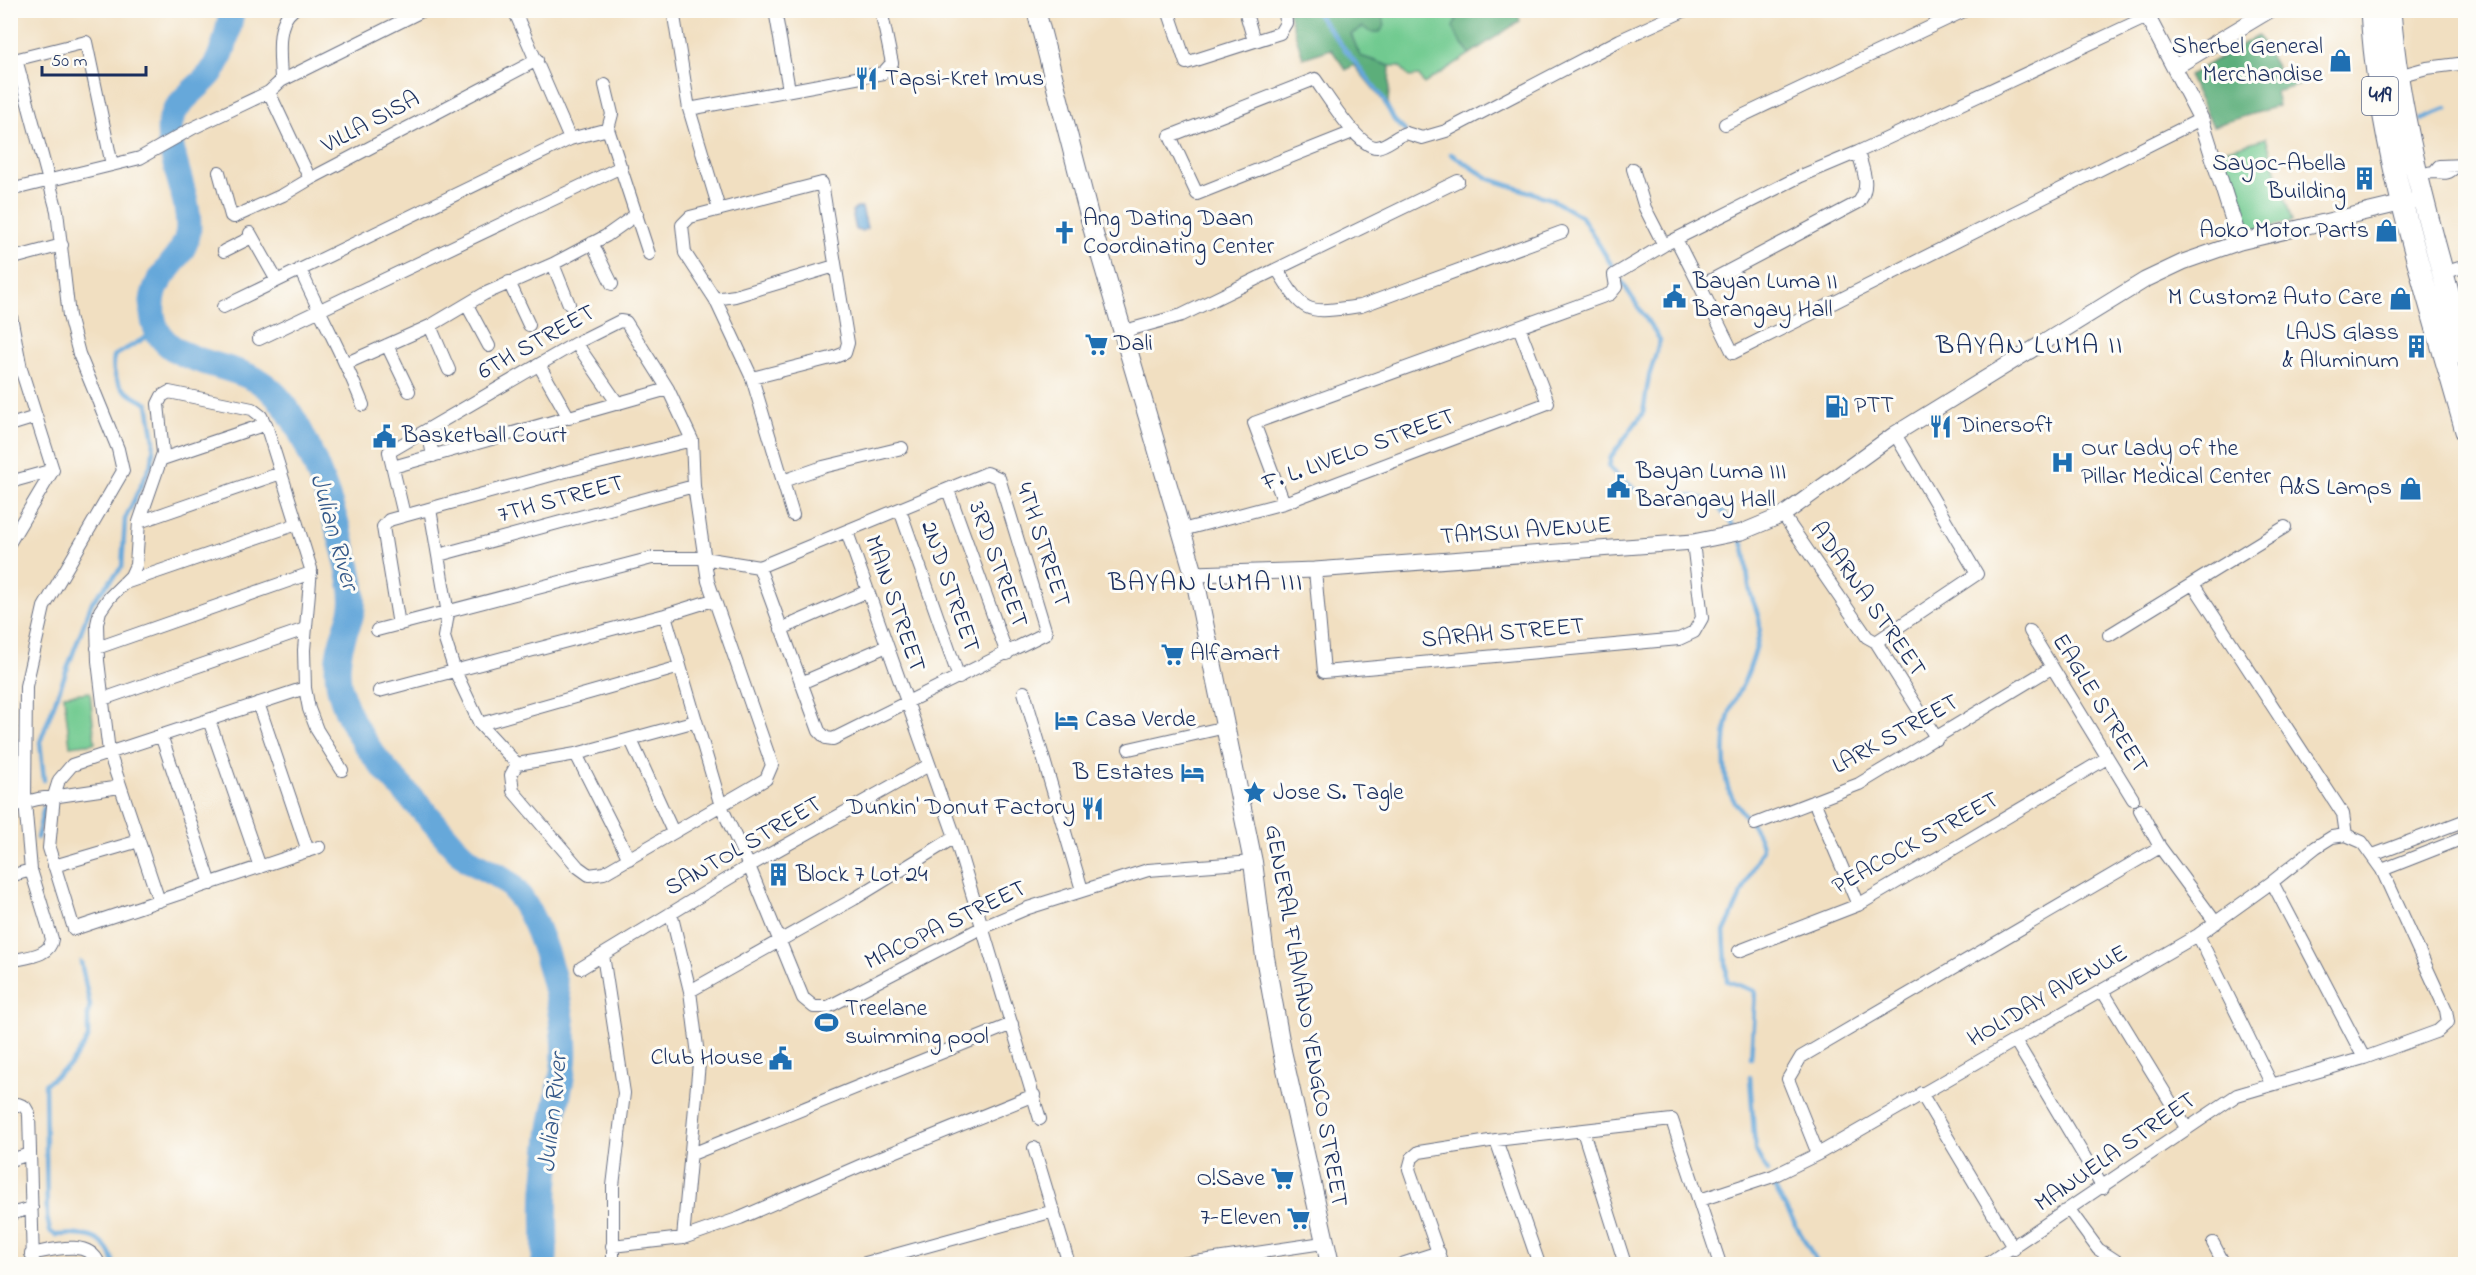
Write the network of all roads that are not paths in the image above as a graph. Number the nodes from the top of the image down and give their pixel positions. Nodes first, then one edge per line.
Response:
1 (293, 10) edge
2 (424, 10) edge
3 (514, 10) edge
4 (673, 10) edge
5 (775, 10) edge
6 (881, 10) edge
7 (1036, 10) edge
8 (1168, 10) edge
9 (1245, 10) edge
10 (1285, 10) edge
11 (1686, 10) edge
12 (1966, 10) edge
13 (2270, 10) edge
14 (2371, 10) edge
15 (2390, 10) edge
16 (2146, 14) edge
17 (1254, 41) junction
18 (13, 60) edge
19 (537, 60) junction
20 (2466, 63) edge
21 (2175, 68) junction
22 (2397, 76) junction
23 (281, 81) junction
24 (605, 85) dead end
25 (789, 90) junction
26 (269, 92) junction
27 (689, 108) junction
28 (2201, 119) junction
29 (1725, 124) dead end
30 (608, 129) junction
31 (1353, 132) junction
32 (570, 139) junction
33 (1858, 152) junction
34 (112, 165) junction
35 (2461, 166) edge
36 (621, 167) junction
37 (1633, 169) dead end
38 (219, 172) dead end
39 (2416, 176) junction
40 (310, 179) junction
41 (50, 180) junction
42 (1458, 181) dead end
43 (10, 190) edge
44 (2413, 200) junction
45 (719, 209) junction
46 (637, 214) junction
47 (1562, 232) dead end
48 (1677, 241) junction
49 (2240, 242) junction
50 (592, 243) junction
51 (62, 245) junction
52 (1664, 245) junction
53 (224, 252) dead end
54 (649, 254) dead end
55 (10, 259) edge
56 (553, 264) junction
57 (835, 266) junction
58 (2466, 266) edge
59 (300, 268) junction
60 (1277, 269) junction
61 (2443, 273) junction
62 (276, 279) junction
63 (509, 282) junction
64 (612, 284) dead end
65 (1700, 286) junction
66 (715, 299) junction
67 (568, 304) dead end
68 (467, 305) junction
69 (223, 307) dead end
70 (318, 309) junction
71 (10, 311) edge
72 (529, 325) dead end
73 (430, 326) junction
74 (1519, 327) junction
75 (1121, 333) junction
76 (259, 339) dead end
77 (576, 343) junction
78 (387, 345) junction
79 (489, 346) dead end
80 (2466, 357) edge
81 (347, 363) junction
82 (539, 365) junction
83 (16, 370) edge
84 (449, 370) dead end
85 (752, 378) junction
86 (668, 389) junction
87 (409, 391) dead end
88 (618, 404) junction
89 (363, 405) dead end
90 (36, 417) junction
91 (569, 418) junction
92 (266, 424) junction
93 (10, 425) edge
94 (428, 430) junction
95 (2466, 431) edge
96 (1895, 434) junction
97 (692, 440) junction
98 (902, 448) dead end
99 (433, 456) junction
100 (162, 459) junction
101 (393, 467) junction
102 (53, 470) junction
103 (281, 473) junction
104 (783, 481) junction
105 (10, 482) edge
106 (694, 486) junction
107 (948, 490) junction
108 (1284, 503) junction
109 (430, 509) junction
110 (900, 510) junction
111 (404, 515) junction
112 (793, 515) dead end
113 (1783, 515) junction
114 (140, 522) junction
115 (297, 524) junction
116 (2285, 527) dead end
117 (1182, 530) junction
118 (847, 532) junction
119 (12, 538) edge
120 (1693, 542) junction
121 (439, 555) junction
122 (703, 558) junction
123 (759, 567) junction
124 (1315, 570) junction
125 (311, 573) junction
126 (1194, 574) junction
127 (123, 583) junction
128 (2193, 584) junction
129 (868, 591) junction
130 (713, 600) junction
131 (448, 614) junction
132 (665, 615) junction
133 (399, 625) junction
134 (305, 629) junction
135 (781, 629) junction
136 (377, 630) dead end
137 (2030, 631) dead end
138 (2109, 635) dead end
139 (1876, 642) junction
140 (887, 646) junction
141 (98, 648) junction
142 (1007, 654) junction
143 (680, 667) junction
144 (2051, 668) junction
145 (455, 671) junction
146 (959, 678) junction
147 (801, 683) junction
148 (305, 688) junction
149 (379, 691) dead end
150 (1024, 692) dead end
151 (103, 699) junction
152 (907, 703) junction
153 (258, 704) junction
154 (210, 720) junction
155 (696, 722) junction
156 (480, 724) junction
157 (1226, 727) junction
158 (161, 735) junction
159 (631, 740) junction
160 (1937, 740) junction
161 (1129, 749) dead end
162 (109, 752) junction
163 (576, 754) junction
164 (2107, 758) junction
165 (517, 764) junction
166 (929, 765) junction
167 (342, 770) dead end
168 (120, 787) junction
169 (54, 796) junction
170 (1814, 801) junction
171 (25, 802) junction
172 (10, 806) edge
173 (721, 806) junction
174 (2466, 820) edge
175 (1755, 824) dead end
176 (674, 832) junction
177 (2346, 835) junction
178 (955, 837) junction
179 (2466, 837) edge
180 (139, 841) junction
181 (2160, 847) junction
182 (2373, 855) junction
183 (629, 859) junction
184 (1253, 862) junction
185 (54, 866) junction
186 (749, 866) junction
187 (260, 867) junction
188 (31, 870) junction
189 (2382, 870) junction
190 (10, 876) edge
191 (2272, 882) junction
192 (211, 884) junction
193 (1082, 890) junction
194 (159, 901) junction
195 (1858, 905) junction
196 (671, 914) junction
197 (2216, 923) junction
198 (981, 928) junction
199 (2198, 935) junction
200 (780, 941) junction
201 (1739, 951) dead end
202 (603, 955) junction
203 (10, 961) edge
204 (581, 968) dead end
205 (2102, 990) junction
206 (690, 991) junction
207 (1012, 1024) junction
208 (2015, 1040) junction
209 (2364, 1058) junction
210 (2271, 1083) junction
211 (1921, 1093) junction
212 (1034, 1095) junction
213 (10, 1106) edge
214 (1040, 1119) dead end
215 (2187, 1129) junction
216 (1583, 1131) junction
217 (1496, 1140) junction
218 (1034, 1148) dead end
219 (30, 1154) junction
220 (692, 1154) junction
221 (1818, 1154) junction
222 (10, 1160) edge
223 (2103, 1188) junction
224 (1700, 1200) junction
225 (32, 1209) junction
226 (1054, 1211) junction
227 (2070, 1211) junction
228 (10, 1214) edge
229 (683, 1238) junction
230 (2213, 1243) dead end
231 (1323, 1244) junction
232 (612, 1246) junction
233 (2014, 1249) junction
234 (1441, 1258) edge
235 (32, 1259) edge
236 (99, 1264) edge
237 (610, 1264) edge
238 (862, 1264) edge
239 (1069, 1264) edge
240 (1184, 1264) edge
241 (1330, 1264) edge
242 (1402, 1264) edge
243 (1539, 1264) edge
244 (1625, 1264) edge
245 (1720, 1264) edge
246 (1987, 1264) edge
247 (2121, 1264) edge
248 (2224, 1264) edge

1 - 23 street
2 - 23 street
3 - 19 street
4 - 27 street
5 - 25 street
6 - 25 street
7 - 75 main road, GENERAL FLAVIANO YENGCO STREET
8 - 17 street
9 - 17 street
10 - 17 street
11 - 31 street
12 - 29 street
13 - 21 street
14 - 39 highway, 419
15 - 22 highway, 419
16 - 21 street
16 - 33 street
18 - 34 street
18 - 41 street
19 - 32 street
19 - 40 street, VILLA SISA
20 - 22 street
21 - 28 street
22 - 39 highway, 419
23 - 26 street
24 - 30 street
25 - 27 street
26 - 34 street
26 - 40 street, VILLA SISA
27 - 45 street
28 - 49 street
28 - 65 street
30 - 32 street
30 - 36 street
31 - 31 street
32 - 59 street
33 - 48 street
33 - 65 street
34 - 41 street
35 - 39 street
36 - 46 street
36 - 70 street
37 - 52 street
38 - 40 street
39 - 44 highway, 419
41 - 43 street
41 - 51 street
42 - 60 street
44 - 49 street, TAMSUI AVENUE
44 - 61 highway, 419
44 - 95 highway, 419
45 - 57 street
45 - 66 street
46 - 50 street
46 - 54 street
47 - 60 street
48 - 52 street
48 - 65 street
49 - 96 street, TAMSUI AVENUE
50 - 56 street
50 - 64 street
51 - 55 street
51 - 171 street
52 - 74 street
53 - 62 street
56 - 63 street
56 - 67 street
57 - 66 street
57 - 85 street
58 - 61 street
59 - 62 street
59 - 70 street
60 - 75 street
61 - 80 highway, 419
62 - 69 street
63 - 68 street
63 - 72 street
66 - 85 street
68 - 73 street
68 - 79 street
70 - 76 street
70 - 81 street
71 - 83 street
73 - 78 street
73 - 84 street
74 - 108 street, F. L. LIVELO STREET
74 - 108 street
75 - 117 main road, GENERAL FLAVIANO YENGCO STREET
77 - 82 street, 6TH STREET
77 - 86 street, 6TH STREET
77 - 88 street
78 - 81 street
78 - 87 street
81 - 89 street
82 - 91 street
82 - 94 street, 6TH STREET
83 - 90 street
85 - 104 street
86 - 88 street
86 - 97 street, 6TH STREET
88 - 91 street
90 - 93 street
90 - 102 street
91 - 99 street
92 - 100 street
92 - 100 street
92 - 103 street
94 - 99 street
94 - 101 street, 6TH STREET
96 - 113 street, TAMSUI AVENUE
96 - 139 street
97 - 106 street, 6TH STREET
97 - 109 street
98 - 104 street
99 - 101 street
100 - 114 street
101 - 111 street
102 - 105 street
102 - 119 street
103 - 114 street
103 - 115 street
104 - 112 street
106 - 121 street, 7TH STREET
106 - 122 street, 6TH STREET
107 - 110 street, 4TH STREET
107 - 142 street, 3RD STREET
107 - 142 street, 4TH STREET
108 - 117 street, F. L. LIVELO STREET
109 - 111 street
109 - 121 street
110 - 118 street, 4TH STREET
110 - 146 street, 2ND STREET
111 - 133 street
113 - 120 street, TAMSUI AVENUE
113 - 139 street, ADARNA STREET
114 - 127 street
115 - 125 street
115 - 127 street
116 - 128 street
117 - 126 main road, GENERAL FLAVIANO YENGCO STREET
118 - 123 street, MAIN STREET
118 - 129 street, MAIN STREET
120 - 124 street, TAMSUI AVENUE
120 - 124 street, SARAH STREET
121 - 131 street
122 - 123 street
122 - 130 street, 6TH STREET
122 - 131 street
123 - 135 street
124 - 126 street, TAMSUI AVENUE
125 - 134 street
125 - 141 street
126 - 157 main road, GENERAL FLAVIANO YENGCO STREET
127 - 141 street
128 - 138 street
128 - 177 street
129 - 135 street
129 - 140 street, MAIN STREET
130 - 132 street
130 - 173 street, 6TH STREET
131 - 133 street
131 - 145 street
132 - 143 street, MACOPA STREET
132 - 145 street
133 - 136 street
134 - 148 street
134 - 151 street
135 - 147 street
137 - 144 street, EAGLE STREET
139 - 160 street, ADARNA STREET
140 - 147 street
140 - 152 street, MAIN STREET
141 - 151 street
142 - 146 street, 4TH STREET
143 - 155 street, MACOPA STREET
143 - 156 street
144 - 160 street, LARK STREET
144 - 164 street, EAGLE STREET
145 - 149 street
145 - 156 street
146 - 152 street, 4TH STREET
147 - 152 street, 4TH STREET
148 - 153 street
148 - 167 street
150 - 193 street
151 - 162 street
152 - 166 street, MAIN STREET
153 - 154 street
153 - 187 street
154 - 158 street
154 - 187 street
155 - 159 street
155 - 173 street, MACOPA STREET
156 - 165 street
157 - 161 street
157 - 184 main road, GENERAL FLAVIANO YENGCO STREET
158 - 162 street
158 - 192 street
159 - 163 street
159 - 176 street
160 - 170 street, LARK STREET
162 - 168 street
162 - 169 street
163 - 165 street
163 - 183 street
164 - 181 street, EAGLE STREET
164 - 195 street, PEACOCK STREET
165 - 183 street, 6TH STREET
166 - 178 street, MAIN STREET
166 - 186 street, SANTOL STREET
168 - 169 street
168 - 180 street
169 - 171 street
169 - 185 street
170 - 175 street, LARK STREET
170 - 195 street
171 - 172 street
171 - 188 street
173 - 176 street, 6TH STREET
173 - 186 street, MACOPA STREET
174 - 182 street
176 - 183 street, 6TH STREET
177 - 182 street
177 - 191 street, HOLIDAY AVENUE
178 - 198 street, MAIN STREET
178 - 200 street
179 - 189 street
180 - 185 street
180 - 194 street
181 - 197 street, EAGLE STREET
181 - 221 street
182 - 189 street
184 - 193 street, MACOPA STREET
184 - 231 main road, GENERAL FLAVIANO YENGCO STREET
185 - 194 street
186 - 196 street, SANTOL STREET
186 - 200 street, MACOPA STREET
187 - 192 street
188 - 190 street
188 - 203 street
189 - 209 street, MANUELA STREET
191 - 197 street, HOLIDAY AVENUE
191 - 209 street
192 - 194 street
193 - 198 street, MACOPA STREET
195 - 201 street, PEACOCK STREET
196 - 202 street, SANTOL STREET
196 - 206 street
197 - 199 street, HOLIDAY AVENUE
198 - 200 street, MACOPA STREET
198 - 207 street, MAIN STREET
199 - 205 street, HOLIDAY AVENUE
199 - 210 street
200 - 206 street
202 - 204 street, SANTOL STREET
202 - 232 street
205 - 208 street, HOLIDAY AVENUE
205 - 215 street
206 - 220 street
207 - 212 street, MAIN STREET
207 - 220 street
208 - 211 street, HOLIDAY AVENUE
208 - 223 street
209 - 210 street, MANUELA STREET
210 - 215 street, MANUELA STREET
211 - 221 street, HOLIDAY AVENUE
211 - 233 street
212 - 214 street, MAIN STREET
212 - 229 street
213 - 219 street
215 - 223 street, MANUELA STREET
216 - 217 street
216 - 224 street
216 - 244 street
217 - 234 street
217 - 243 street
218 - 226 street
219 - 222 street
219 - 225 street
220 - 229 street
221 - 224 street, HOLIDAY AVENUE
223 - 227 street, MANUELA STREET
224 - 245 street
225 - 228 street
225 - 235 street
226 - 238 street
226 - 239 street
227 - 233 street, MANUELA STREET
227 - 247 street
229 - 232 street
230 - 248 street
231 - 240 street
231 - 241 main road, GENERAL FLAVIANO YENGCO STREET
232 - 237 street
233 - 246 street, MANUELA STREET
234 - 242 street
235 - 236 street

